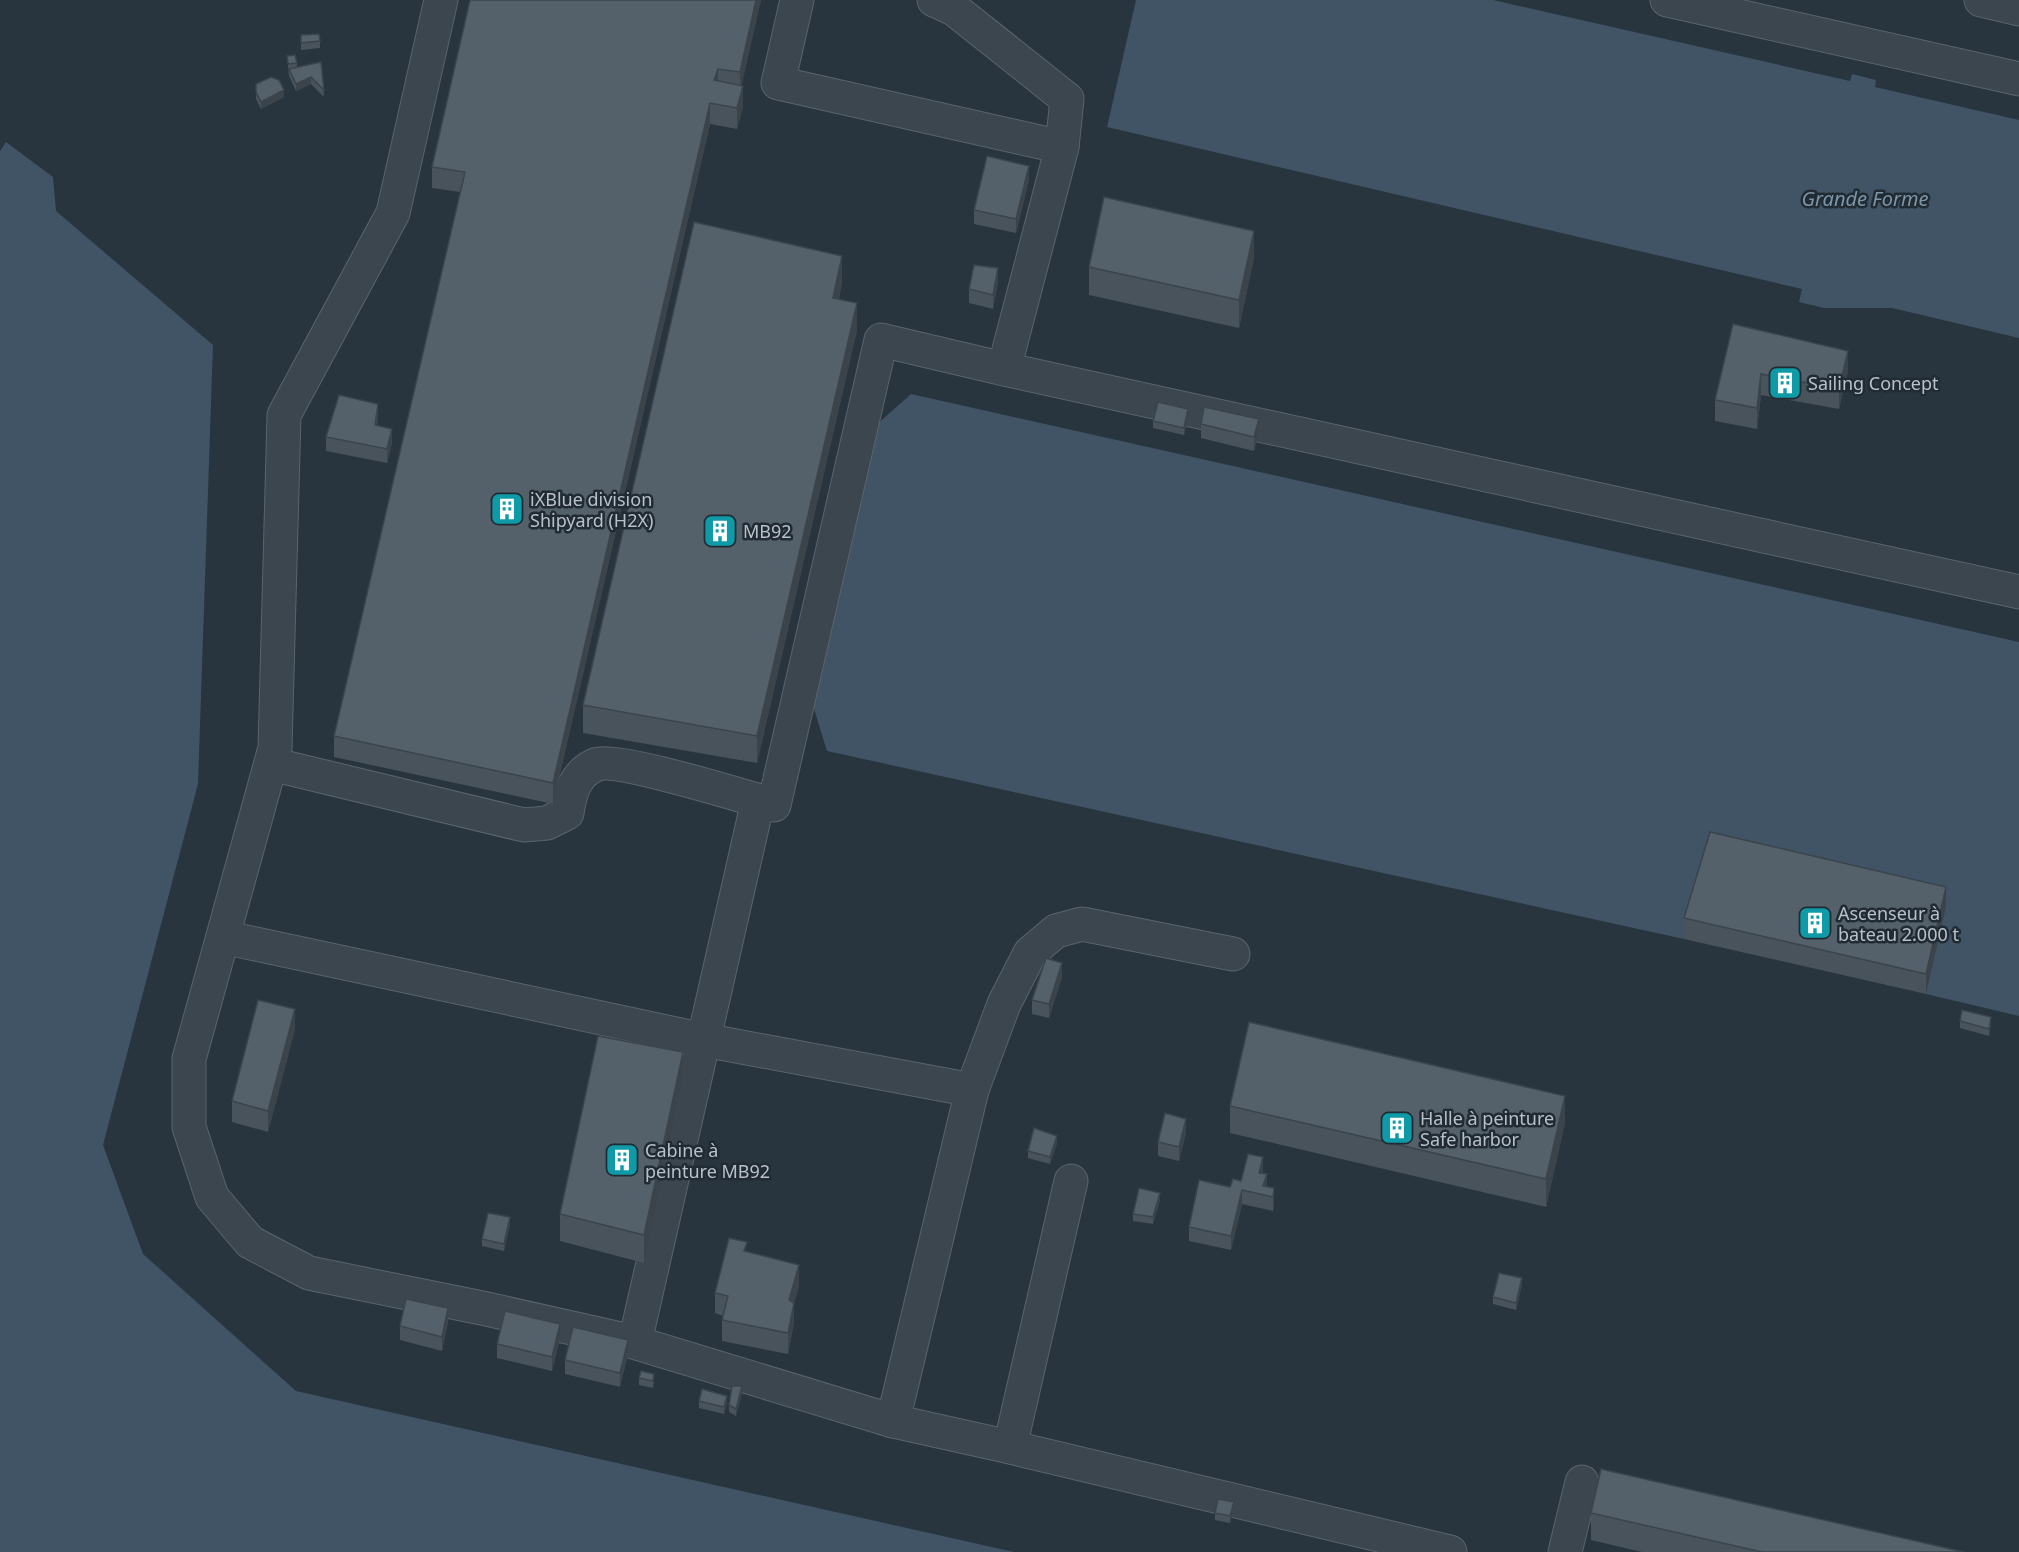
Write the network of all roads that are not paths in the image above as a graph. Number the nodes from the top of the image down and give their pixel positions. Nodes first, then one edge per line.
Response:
1 (441, 0) edge
2 (797, 0) edge
3 (934, 0) edge
4 (1667, 0) edge
5 (1981, 0) edge
6 (2019, 9) edge
7 (2019, 79) edge
8 (1062, 147) junction
9 (1004, 369) junction
10 (2019, 592) edge
11 (271, 764) junction
12 (758, 801) junction
13 (223, 937) junction
14 (1233, 954) dead end
15 (704, 1040) junction
16 (972, 1090) junction
17 (1071, 1181) dead end
18 (635, 1342) junction
19 (893, 1421) junction
20 (1010, 1447) junction
21 (1582, 1482) dead end
22 (1450, 1552) edge
23 (1566, 1552) edge

1 - 11 lane
2 - 8 lane
3 - 8 lane
4 - 7 lane
5 - 6 lane
8 - 9 lane
9 - 10 lane
9 - 12 lane
11 - 12 lane
11 - 13 lane
12 - 15 lane
13 - 15 lane
13 - 18 lane
14 - 16 lane
15 - 16 lane
15 - 18 lane
16 - 19 lane
17 - 20 lane
18 - 19 lane
19 - 20 lane
20 - 22 lane
21 - 23 lane

